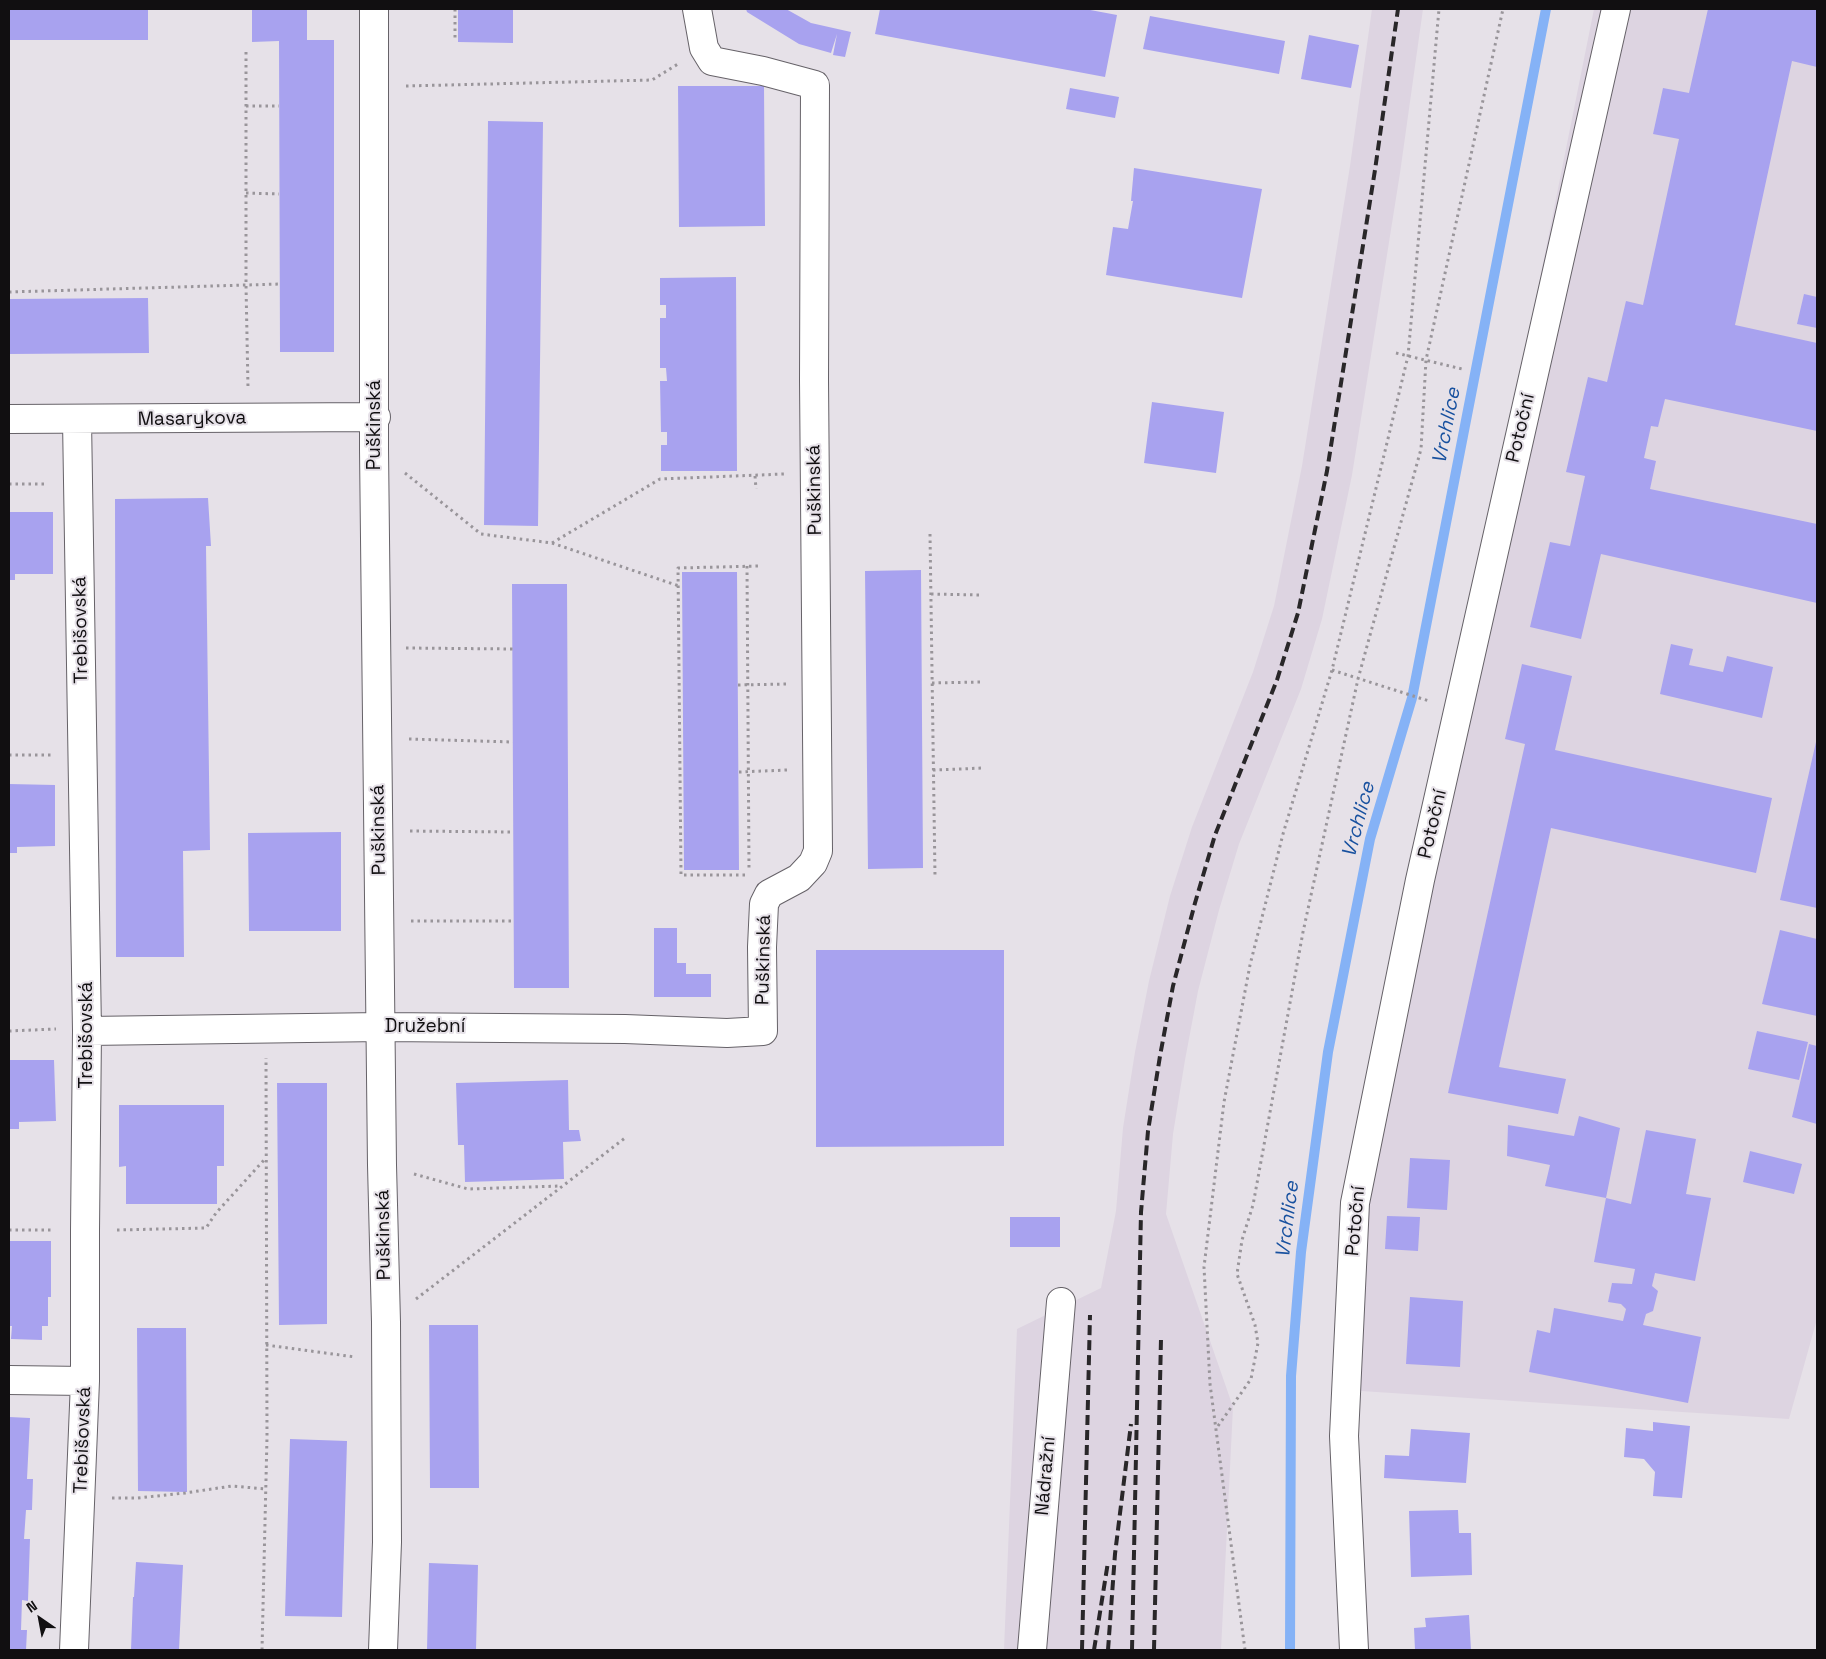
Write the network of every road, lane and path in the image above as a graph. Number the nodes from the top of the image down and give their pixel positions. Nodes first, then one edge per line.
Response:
1 (374, 9) edge
2 (455, 9) edge
3 (697, 9) edge
4 (1439, 9) edge
5 (1503, 9) edge
6 (1616, 9) edge
7 (455, 42) dead end
8 (704, 48) junction
9 (246, 52) dead end
10 (374, 87) junction
11 (246, 106) junction
12 (279, 106) dead end
13 (246, 193) junction
14 (279, 194) dead end
15 (280, 284) dead end
16 (246, 285) junction
17 (9, 292) edge
18 (1396, 353) dead end
19 (1408, 356) junction
20 (1426, 360) junction
21 (1462, 369) dead end
22 (376, 417) junction
23 (248, 418) junction
24 (9, 419) edge
25 (77, 420) junction
26 (374, 449) junction
27 (815, 473) junction
28 (755, 476) junction
29 (9, 484) edge
30 (48, 484) dead end
31 (756, 489) dead end
32 (930, 534) dead end
33 (552, 544) junction
34 (747, 566) junction
35 (758, 566) dead end
36 (678, 586) junction
37 (931, 594) junction
38 (979, 595) dead end
39 (378, 648) junction
40 (513, 649) dead end
41 (1332, 670) junction
42 (1358, 679) junction
43 (817, 682) junction
44 (982, 682) dead end
45 (932, 683) junction
46 (738, 685) dead end
47 (748, 685) junction
48 (1429, 701) dead end
49 (378, 738) junction
50 (513, 742) dead end
51 (9, 755) edge
52 (60, 755) dead end
53 (984, 768) dead end
54 (817, 769) junction
55 (933, 770) junction
56 (739, 772) dead end
57 (749, 772) junction
58 (379, 830) junction
59 (514, 832) dead end
60 (935, 876) dead end
61 (380, 921) junction
62 (514, 921) dead end
63 (381, 1027) junction
64 (266, 1029) junction
65 (9, 1030) edge
66 (74, 1030) junction
67 (763, 1031) joint
68 (625, 1138) dead end
69 (265, 1159) junction
70 (382, 1165) junction
71 (562, 1186) junction
72 (9, 1230) edge
73 (85, 1230) junction
74 (1061, 1302) dead end
75 (386, 1322) junction
76 (266, 1345) junction
77 (386, 1362) junction
78 (9, 1380) edge
79 (86, 1381) junction
80 (1217, 1426) junction
81 (266, 1490) junction
82 (130, 1498) dead end
83 (74, 1650) edge
84 (262, 1650) edge
85 (383, 1650) edge
86 (1032, 1650) edge
87 (1246, 1650) edge
88 (1354, 1650) edge

1 - 10 street, Puškinská
2 - 7 path
3 - 8 street
4 - 19 path
5 - 20 path
6 - 88 street, Potoční
8 - 10 path
8 - 27 street, Puškinská
9 - 11 path
10 - 22 street, Puškinská
11 - 12 path
11 - 13 path
13 - 14 path
13 - 16 path
15 - 16 path
16 - 17 path
16 - 23 path
18 - 19 path
19 - 20 path
19 - 41 path
20 - 21 path
20 - 42 path
22 - 23 street, Masarykova
22 - 26 street, Puškinská
23 - 25 street, Masarykova
24 - 25 street, Masarykova
25 - 66 street, Trebišovská
26 - 33 path
26 - 39 street, Puškinská
27 - 28 path
27 - 43 street, Puškinská
28 - 31 path
28 - 33 path
29 - 30 path
32 - 37 path
33 - 36 path
34 - 35 path
34 - 36 path
34 - 47 path
36 - 57 path
37 - 38 path
37 - 45 path
39 - 40 path
39 - 49 street, Puškinská
41 - 42 path
41 - 80 path
42 - 48 path
42 - 80 path
43 - 47 path
43 - 54 street, Puškinská
44 - 45 path
45 - 55 path
46 - 47 path
47 - 57 path
49 - 50 path
49 - 58 street, Puškinská
51 - 52 path
53 - 55 path
54 - 57 path
54 - 67 street, Puškinská
55 - 60 path
56 - 57 path
58 - 59 path
58 - 61 street, Puškinská
61 - 62 path
61 - 63 street, Puškinská
63 - 64 street, Družební
63 - 67 street, Družební
63 - 70 street, Puškinská
64 - 66 street, Družební
64 - 69 path
65 - 66 path
66 - 73 street, Trebišovská
68 - 71 path
69 - 73 path
69 - 76 path
70 - 71 path
70 - 75 street, Puškinská
71 - 75 path
72 - 73 path
73 - 79 street, Trebišovská
74 - 86 street, Nádražní
75 - 77 street, Puškinská
76 - 77 path
76 - 81 path
77 - 85 street, Puškinská
78 - 79 street
79 - 83 street, Trebišovská
80 - 87 path
81 - 82 path
81 - 84 path

